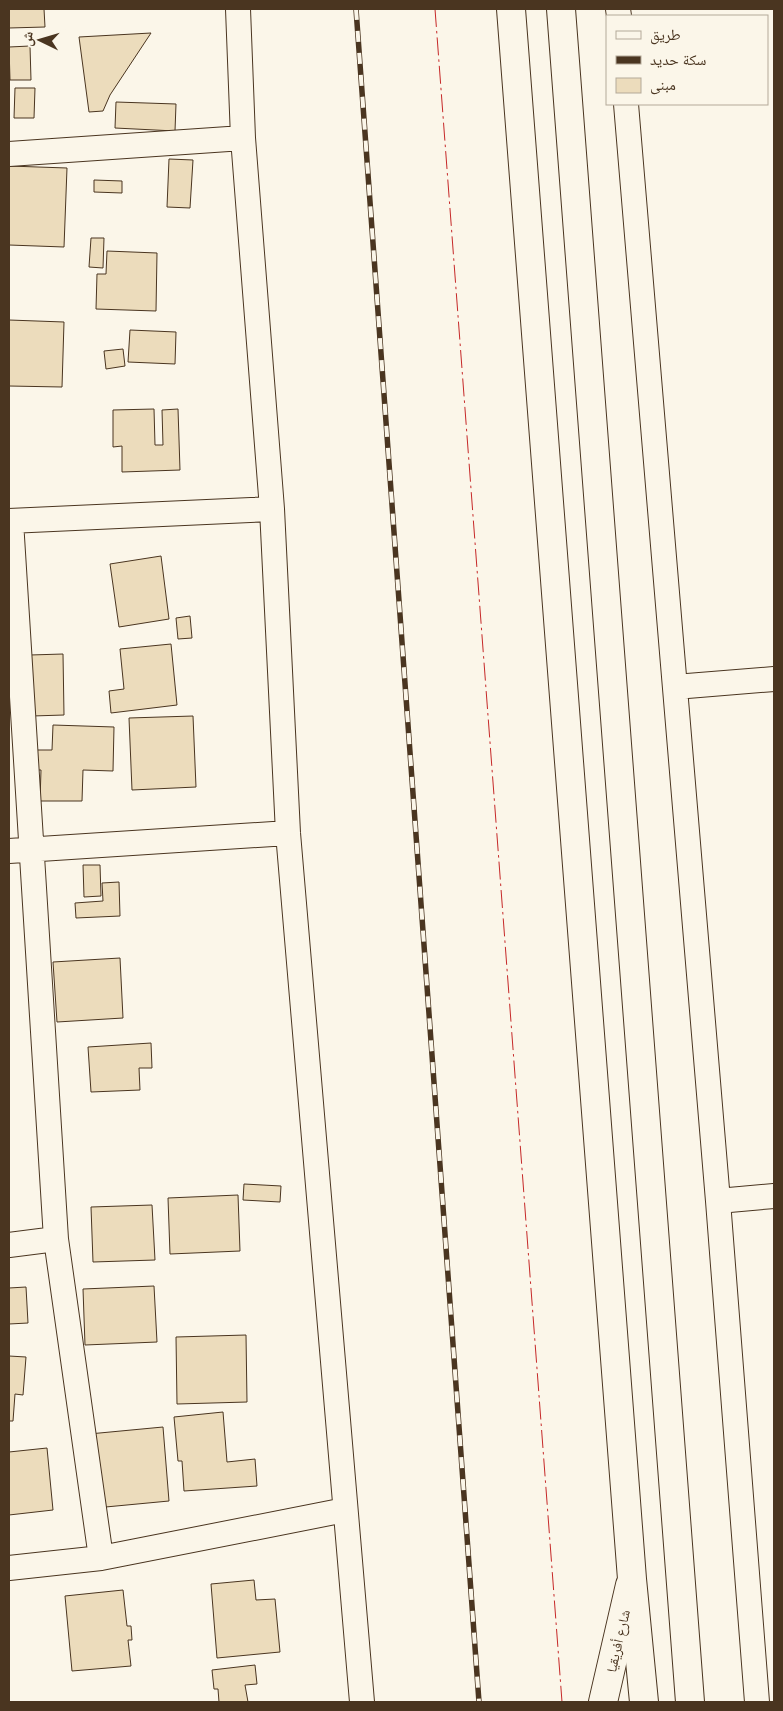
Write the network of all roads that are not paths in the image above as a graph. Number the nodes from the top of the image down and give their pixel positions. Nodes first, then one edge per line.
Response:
1 (238, 9) edge
2 (512, 9) edge
3 (561, 9) edge
4 (626, 105) edge
5 (243, 138) junction
6 (9, 154) edge
7 (272, 509) junction
8 (10, 521) edge
9 (774, 679) edge
10 (674, 687) junction
11 (288, 833) junction
12 (20, 851) edge
13 (774, 1196) edge
14 (718, 1201) junction
15 (56, 1239) junction
16 (9, 1245) edge
17 (345, 1510) junction
18 (101, 1558) junction
19 (9, 1568) edge
20 (632, 1578) junction
21 (691, 1697) edge
22 (362, 1702) edge
23 (603, 1702) edge
24 (644, 1702) edge
25 (757, 1702) edge

1 - 5 street
2 - 20 main road
3 - 21 main road
4 - 10 street
5 - 6 street
5 - 7 street
7 - 8 street
7 - 11 street
8 - 12 street
9 - 10 street
10 - 14 street
11 - 12 street
11 - 17 street
12 - 15 street
13 - 14 street
14 - 25 street
15 - 16 street
15 - 18 street
17 - 18 street
17 - 22 street
18 - 19 street
20 - 23 main road, شارع أفريقيا
20 - 24 main road

